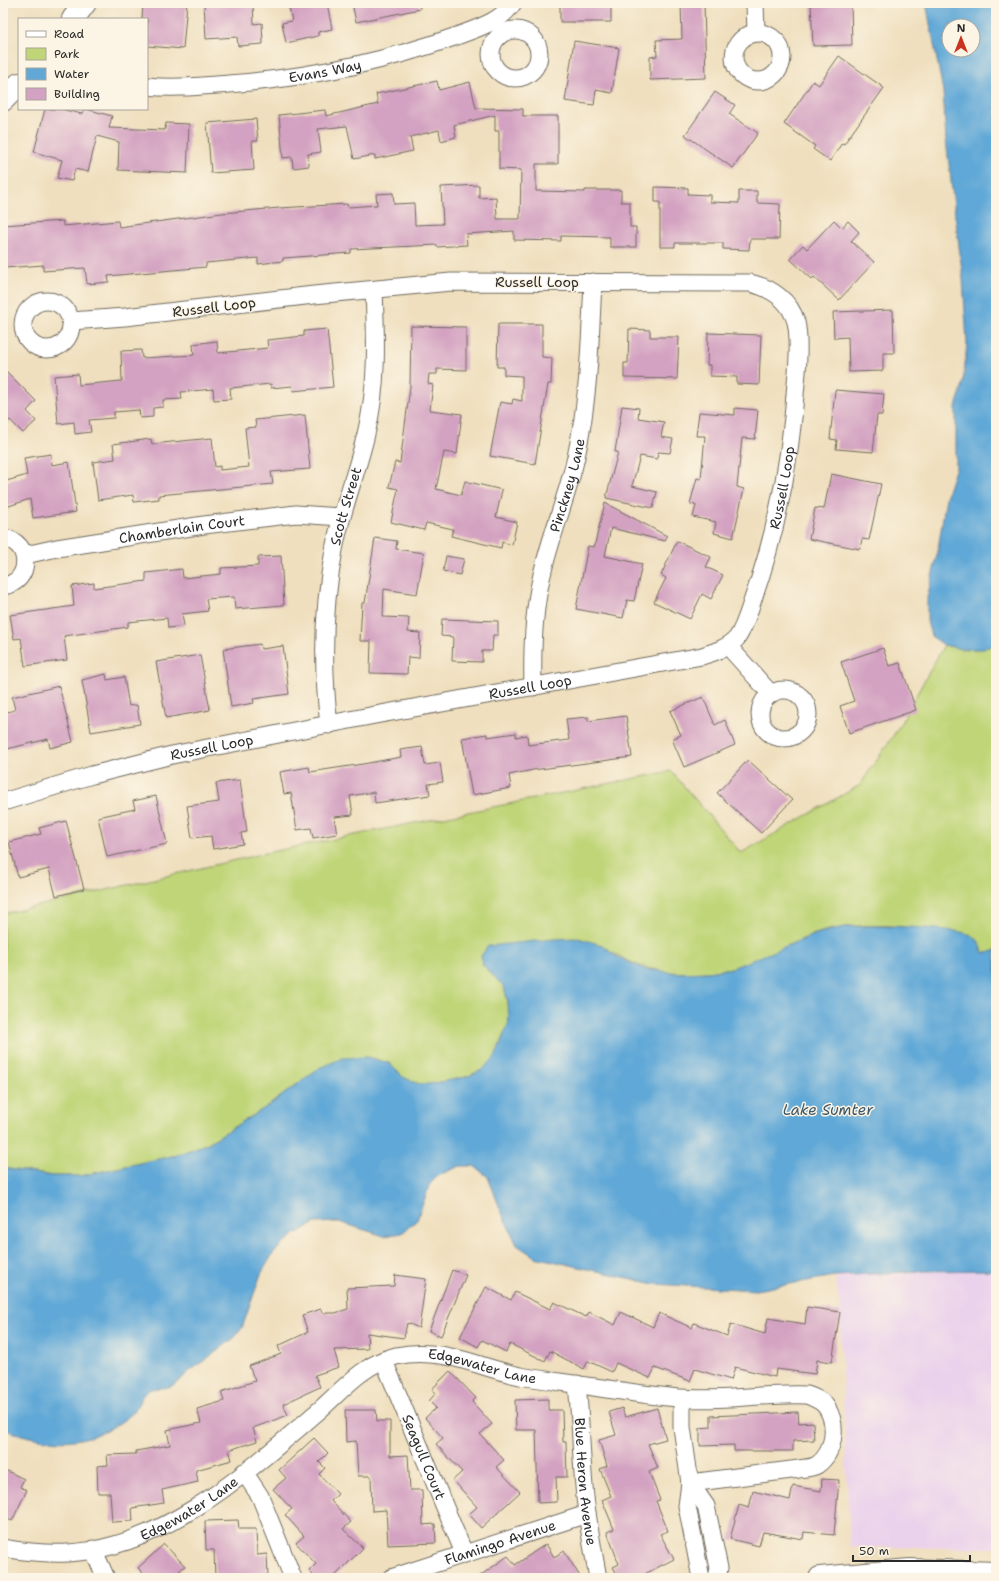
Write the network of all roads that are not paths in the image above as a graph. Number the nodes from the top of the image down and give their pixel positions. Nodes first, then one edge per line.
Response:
1 (85, 3) edge
2 (513, 3) edge
3 (755, 3) edge
4 (74, 18) edge
5 (756, 33) dead end
6 (18, 85) edge
7 (148, 86) edge
8 (3, 100) edge
9 (593, 282) junction
10 (374, 290) junction
11 (71, 321) dead end
12 (341, 517) junction
13 (3, 538) edge
14 (25, 555) junction
15 (3, 586) edge
16 (728, 646) junction
17 (532, 687) junction
18 (771, 694) dead end
19 (328, 725) junction
20 (3, 802) edge
21 (384, 1360) junction
22 (577, 1384) junction
23 (682, 1399) junction
24 (244, 1472) junction
25 (690, 1483) junction
26 (587, 1514) junction
27 (714, 1542) junction
28 (695, 1546) junction
29 (3, 1548) edge
30 (93, 1549) junction
31 (464, 1553) junction
32 (996, 1573) edge
33 (106, 1578) edge
34 (293, 1578) edge
35 (391, 1578) edge
36 (598, 1578) edge
37 (701, 1578) edge
38 (717, 1578) edge
39 (820, 1578) edge

1 - 4 street
2 - 7 street, Evans Way
3 - 5 street
6 - 8 street
9 - 10 street, Russell Loop
9 - 16 street, Russell Loop
9 - 17 street, Pinckney Lane
10 - 11 street, Russell Loop
10 - 12 street, Scott Street
12 - 14 street, Chamberlain Court
12 - 19 street, Scott Street
13 - 14 street
14 - 15 street
16 - 17 street, Russell Loop
16 - 18 street
17 - 19 street, Russell Loop
19 - 20 street, Russell Loop
21 - 22 street, Edgewater Lane
21 - 24 street, Edgewater Lane
21 - 31 street, Seagull Court
22 - 23 street, Edgewater Lane
22 - 26 street, Blue Heron Avenue
23 - 25 street
23 - 25 street, Edgewater Lane
24 - 30 street, Edgewater Lane
24 - 34 street
25 - 27 street
25 - 28 street
26 - 31 street, Flamingo Avenue
26 - 36 street, Blue Heron Avenue
27 - 28 street
27 - 38 street
28 - 37 street
29 - 30 street, Edgewater Lane
30 - 33 street
31 - 35 street, Flamingo Avenue
32 - 39 street

